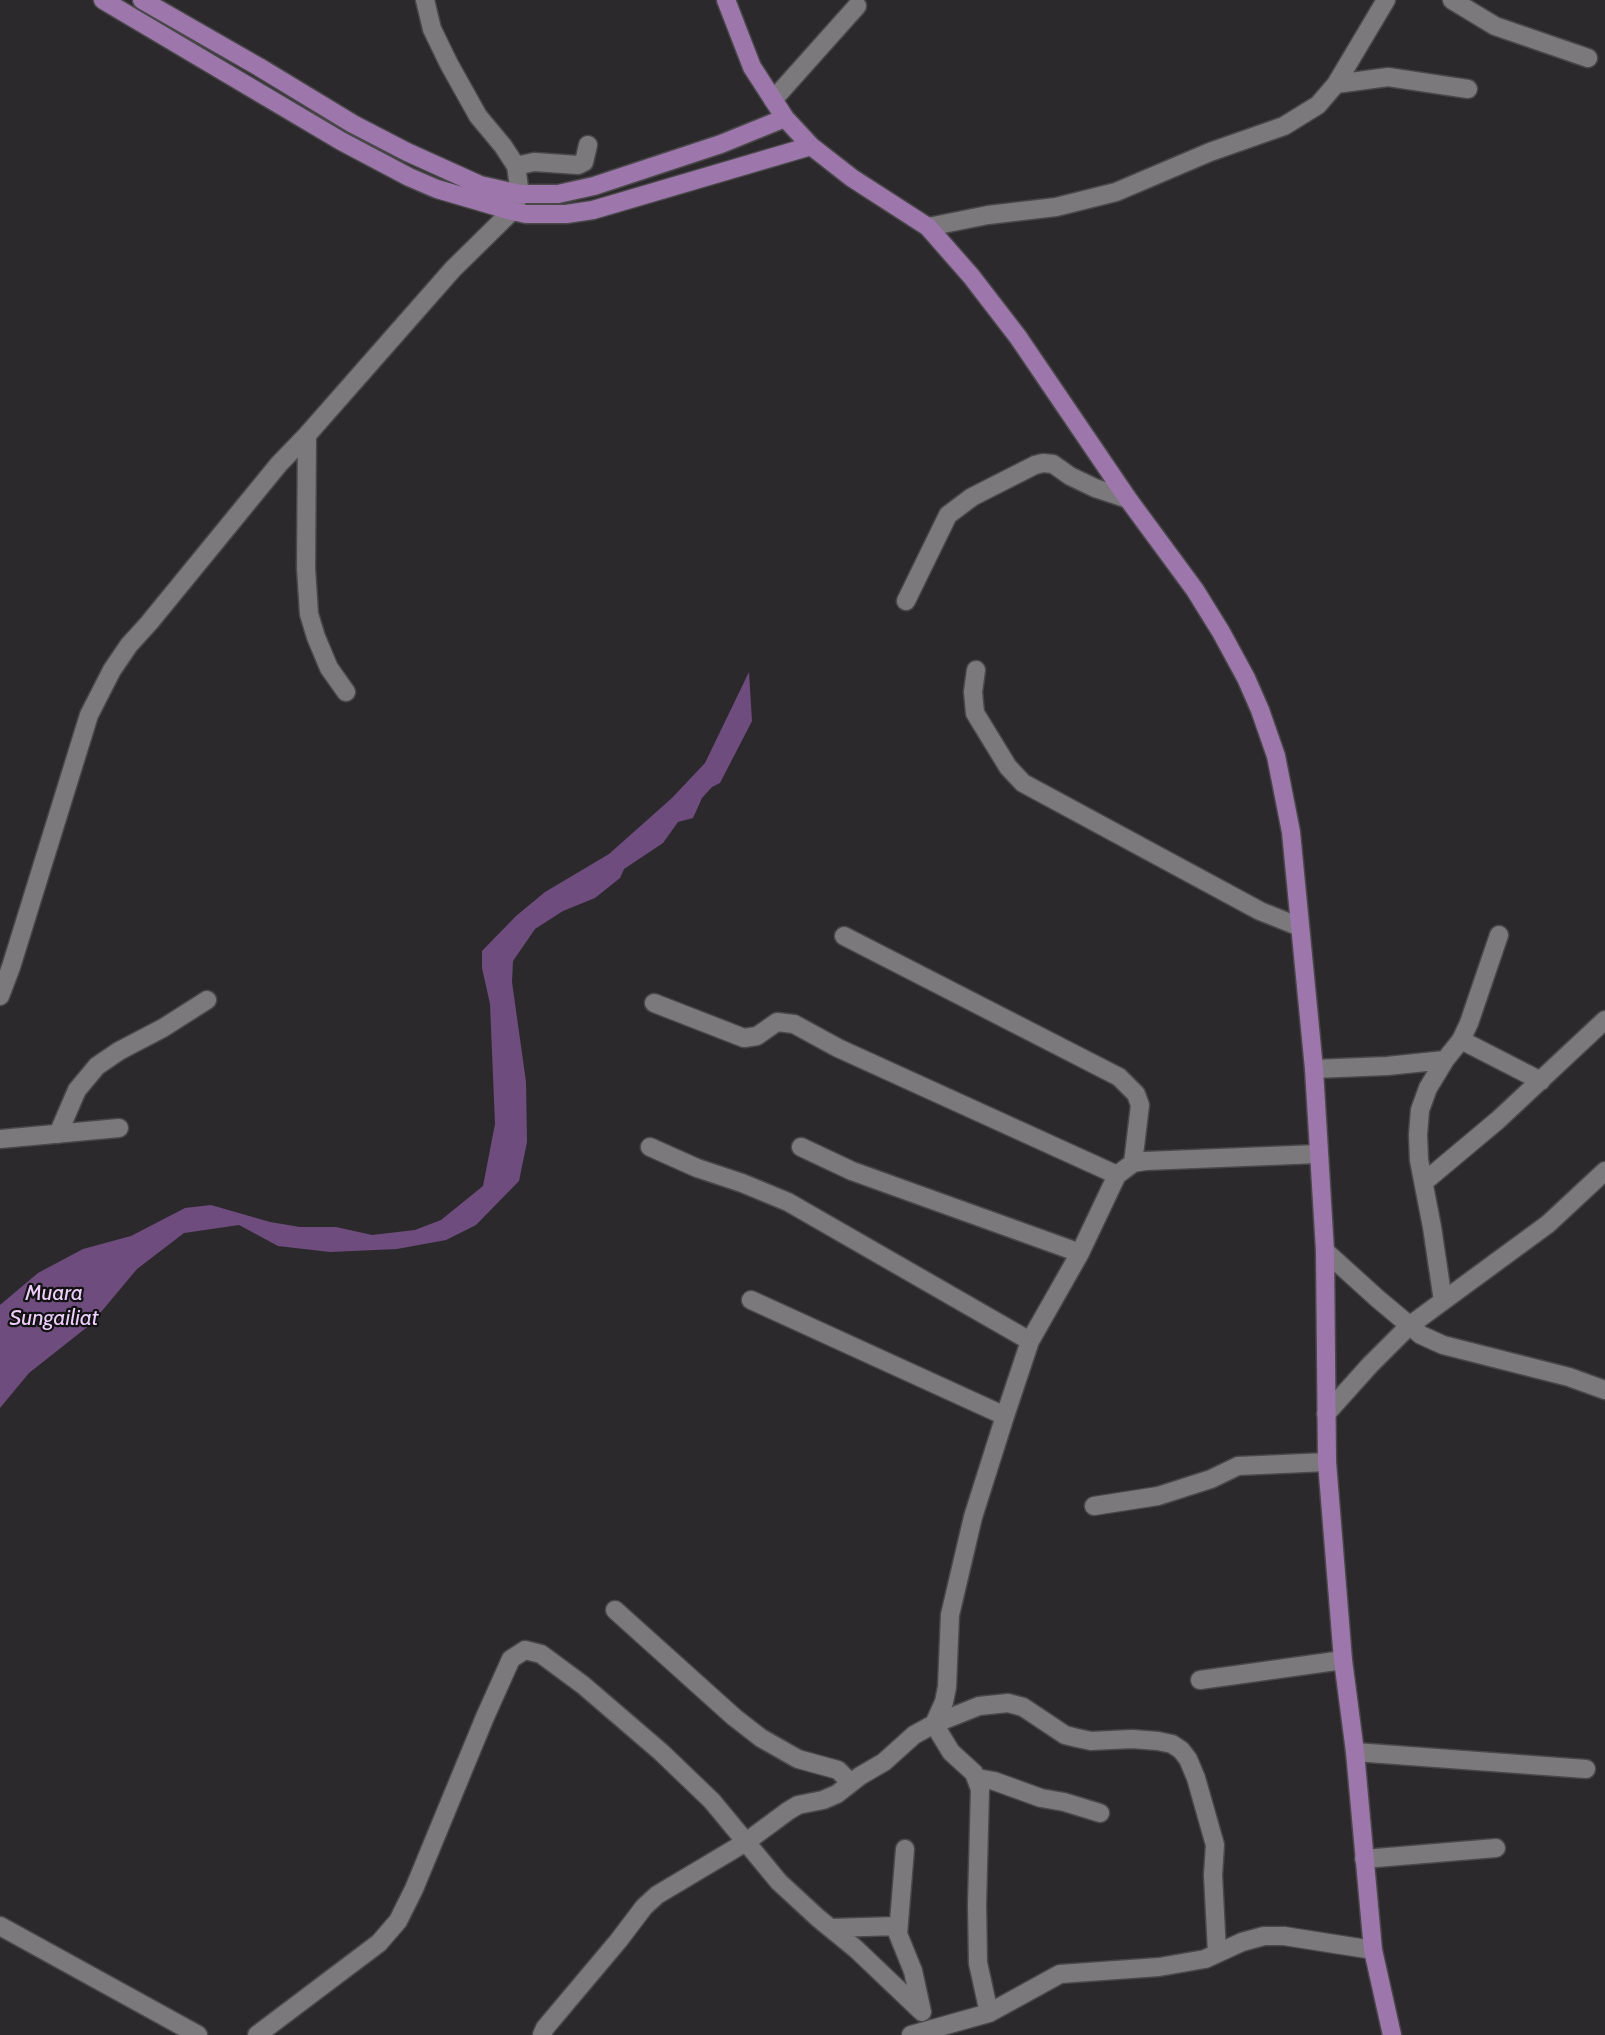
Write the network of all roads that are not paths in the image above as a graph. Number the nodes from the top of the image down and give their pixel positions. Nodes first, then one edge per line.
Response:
1 (103, 0) edge
2 (142, 0) edge
3 (425, 0) edge
4 (726, 0) edge
5 (1386, 0) edge
6 (1452, 0) edge
7 (857, 6) dead end
8 (1588, 58) dead end
9 (1336, 84) junction
10 (1468, 88) dead end
11 (773, 100) junction
12 (785, 118) junction
13 (588, 145) dead end
14 (811, 146) junction
15 (516, 166) junction
16 (520, 194) junction
17 (512, 211) junction
18 (928, 227) junction
19 (307, 435) junction
20 (1128, 499) junction
21 (906, 601) dead end
22 (976, 670) dead end
23 (346, 692) dead end
24 (1300, 927) junction
25 (844, 936) dead end
26 (1498, 936) dead end
27 (0, 996) edge
28 (207, 1000) dead end
29 (654, 1003) dead end
30 (1605, 1020) edge
31 (1461, 1040) junction
32 (1445, 1060) junction
33 (1314, 1069) junction
34 (1541, 1081) junction
35 (119, 1128) dead end
36 (58, 1134) junction
37 (0, 1139) edge
38 (801, 1147) dead end
39 (650, 1148) dead end
40 (1318, 1154) junction
41 (1133, 1163) junction
42 (1605, 1171) edge
43 (1117, 1175) junction
44 (1424, 1182) junction
45 (1324, 1251) junction
46 (1080, 1253) junction
47 (751, 1300) dead end
48 (1443, 1301) junction
49 (1409, 1326) junction
50 (1030, 1341) junction
51 (1605, 1390) edge
52 (1326, 1414) junction
53 (1005, 1416) junction
54 (1327, 1462) junction
55 (1094, 1506) dead end
56 (615, 1610) dead end
57 (1343, 1660) junction
58 (1200, 1680) dead end
59 (934, 1724) junction
60 (1355, 1752) junction
61 (1586, 1769) dead end
62 (977, 1778) junction
63 (851, 1782) junction
64 (1100, 1813) dead end
65 (746, 1842) junction
66 (1496, 1848) dead end
67 (905, 1849) dead end
68 (1364, 1859) junction
69 (0, 1926) edge
70 (898, 1926) junction
71 (831, 1928) junction
72 (1373, 1950) junction
73 (1217, 1952) junction
74 (920, 2010) junction
75 (989, 2013) junction
76 (929, 2030) junction
77 (198, 2035) edge
78 (257, 2035) edge
79 (542, 2035) edge
80 (911, 2035) edge
81 (1392, 2035) edge

1 - 17 main road
2 - 16 main road
3 - 15 street
4 - 11 main road
5 - 9 street
6 - 8 street
7 - 11 street
9 - 10 street
9 - 18 street
11 - 12 main road
12 - 14 main road
12 - 16 main road
13 - 15 street
14 - 17 main road
14 - 18 main road
15 - 16 street
16 - 17 street
17 - 19 street
18 - 20 main road
19 - 23 street
19 - 27 street
20 - 21 street
20 - 24 main road
22 - 24 street
24 - 33 main road
25 - 41 street
26 - 31 street
28 - 36 street
29 - 43 street
30 - 34 street
31 - 32 street
31 - 34 street
32 - 33 street
32 - 44 street
33 - 40 main road
34 - 44 street
35 - 36 street
36 - 37 street
38 - 46 street
39 - 50 street
40 - 41 street
40 - 45 main road
41 - 43 street
42 - 48 street
43 - 46 street
44 - 48 street
45 - 49 street
45 - 52 main road
46 - 50 street
47 - 53 street
48 - 49 street
49 - 51 street
49 - 52 street
50 - 53 street
52 - 54 main road
53 - 59 street
54 - 55 street
54 - 57 main road
56 - 63 street
57 - 58 street
57 - 60 main road
59 - 62 street
59 - 63 street
59 - 73 street
60 - 61 street
60 - 68 main road
62 - 64 street
62 - 75 street
63 - 65 street
65 - 71 street
65 - 78 street
65 - 79 street
66 - 68 street
67 - 70 street
68 - 72 main road
69 - 77 street
70 - 71 street
70 - 74 street
71 - 74 street
72 - 73 street
72 - 81 main road
73 - 75 street
74 - 76 street
75 - 76 street
76 - 80 street

